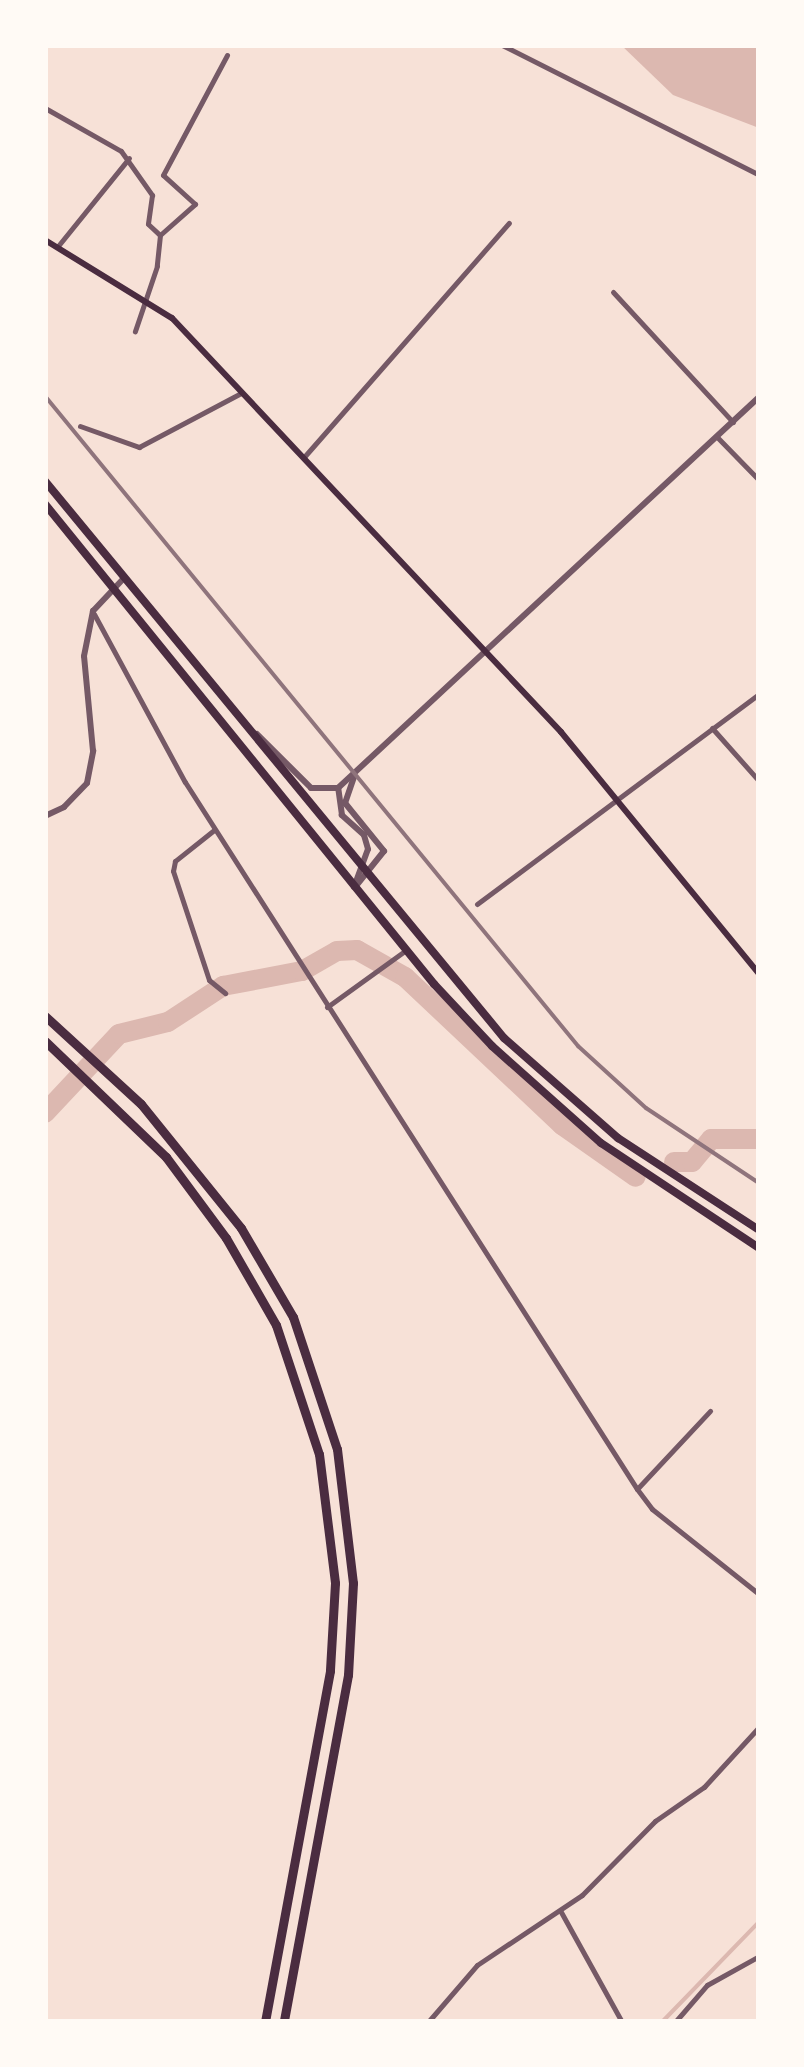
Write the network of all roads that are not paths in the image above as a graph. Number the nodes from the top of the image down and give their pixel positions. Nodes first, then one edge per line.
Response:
1 (502, 45) edge
2 (227, 55) dead end
3 (45, 108) edge
4 (129, 158) junction
5 (759, 175) edge
6 (508, 223) dead end
7 (160, 234) junction
8 (45, 240) edge
9 (58, 246) junction
10 (613, 292) dead end
11 (150, 300) junction
12 (136, 330) dead end
13 (241, 393) junction
14 (759, 397) edge
15 (733, 423) junction
16 (80, 426) dead end
17 (718, 438) junction
18 (304, 457) junction
19 (759, 480) edge
20 (45, 481) edge
21 (45, 504) edge
22 (124, 578) junction
23 (113, 588) junction
24 (93, 611) junction
25 (488, 653) junction
26 (759, 694) edge
27 (242, 720) junction
28 (712, 728) junction
29 (354, 775) junction
30 (759, 781) edge
31 (338, 788) junction
32 (617, 796) junction
33 (45, 816) edge
34 (214, 830) junction
35 (359, 865) junction
36 (368, 875) junction
37 (354, 887) junction
38 (477, 904) dead end
39 (406, 950) junction
40 (759, 974) edge
41 (225, 993) dead end
42 (327, 1007) junction
43 (45, 1016) edge
44 (45, 1041) edge
45 (759, 1230) edge
46 (759, 1248) edge
47 (710, 1410) dead end
48 (637, 1489) junction
49 (759, 1594) edge
50 (759, 1727) edge
51 (562, 1912) junction
52 (759, 1956) edge
53 (266, 2022) edge
54 (284, 2022) edge
55 (428, 2022) edge
56 (622, 2022) edge
57 (675, 2022) edge

1 - 5 street
2 - 7 street
3 - 4 street
4 - 7 street
4 - 9 street
6 - 18 street
7 - 11 street
8 - 9 main road
9 - 11 main road
10 - 15 street
11 - 12 street
11 - 13 main road
13 - 16 street
13 - 18 main road
14 - 15 street
15 - 17 street
17 - 19 street
17 - 25 street
18 - 25 main road
20 - 22 highway
21 - 23 highway
22 - 23 street
22 - 27 highway
23 - 24 street
23 - 37 highway
24 - 33 street
24 - 34 street
25 - 29 street
25 - 32 main road
26 - 28 street
27 - 31 street
27 - 35 highway
28 - 30 street
28 - 32 street
29 - 31 street
29 - 36 street
31 - 35 street
32 - 38 street
32 - 40 main road
34 - 41 street
34 - 42 street
35 - 36 highway
35 - 37 street
36 - 37 street
36 - 45 highway
37 - 39 highway
39 - 42 street
39 - 46 highway
42 - 48 street
43 - 54 highway
44 - 53 highway
47 - 48 street
48 - 49 street
50 - 51 street
51 - 55 street
51 - 56 street
52 - 57 street

